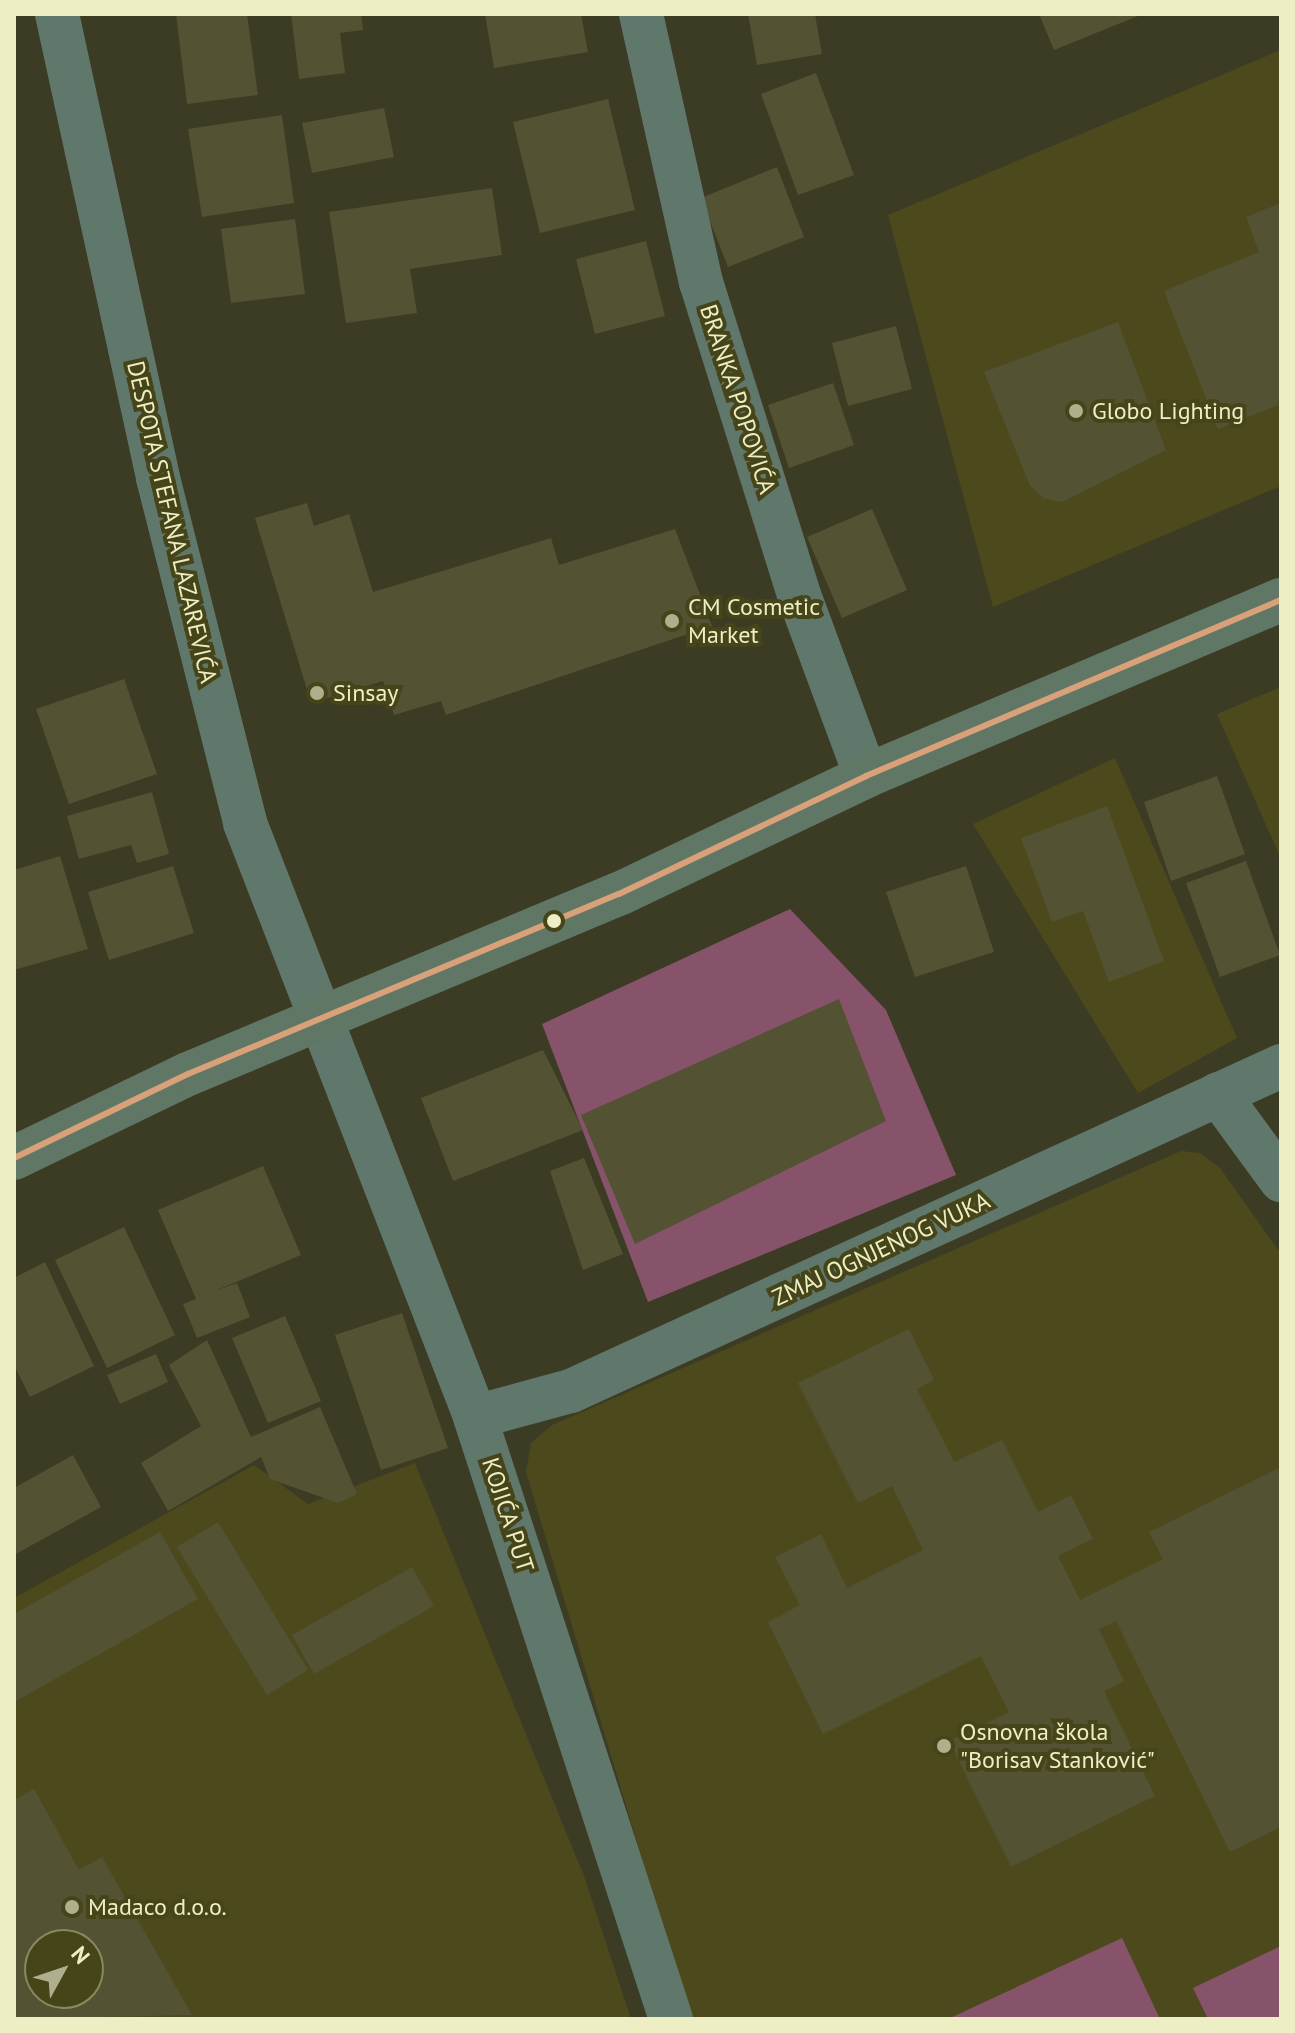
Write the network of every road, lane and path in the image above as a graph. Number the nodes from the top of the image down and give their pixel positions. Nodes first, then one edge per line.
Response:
1 (57, 14) edge
2 (641, 14) edge
3 (1281, 600) edge
4 (866, 776) junction
5 (321, 1019) junction
6 (1281, 1066) edge
7 (1218, 1094) junction
8 (14, 1158) edge
9 (1281, 1180) edge
10 (475, 1417) junction
11 (671, 2019) edge

1 - 5 street, DESPOTA STEFANA LAZAREVIĆA
2 - 4 street, BRANKA POPOVIĆA
3 - 4 main road
4 - 5 main road
5 - 8 main road
5 - 10 street, KOJIĆA PUT
6 - 7 street, ZMAJ OGNJENOG VUKA
7 - 9 street
7 - 10 street, ZMAJ OGNJENOG VUKA
10 - 11 street, KOJIĆA PUT

